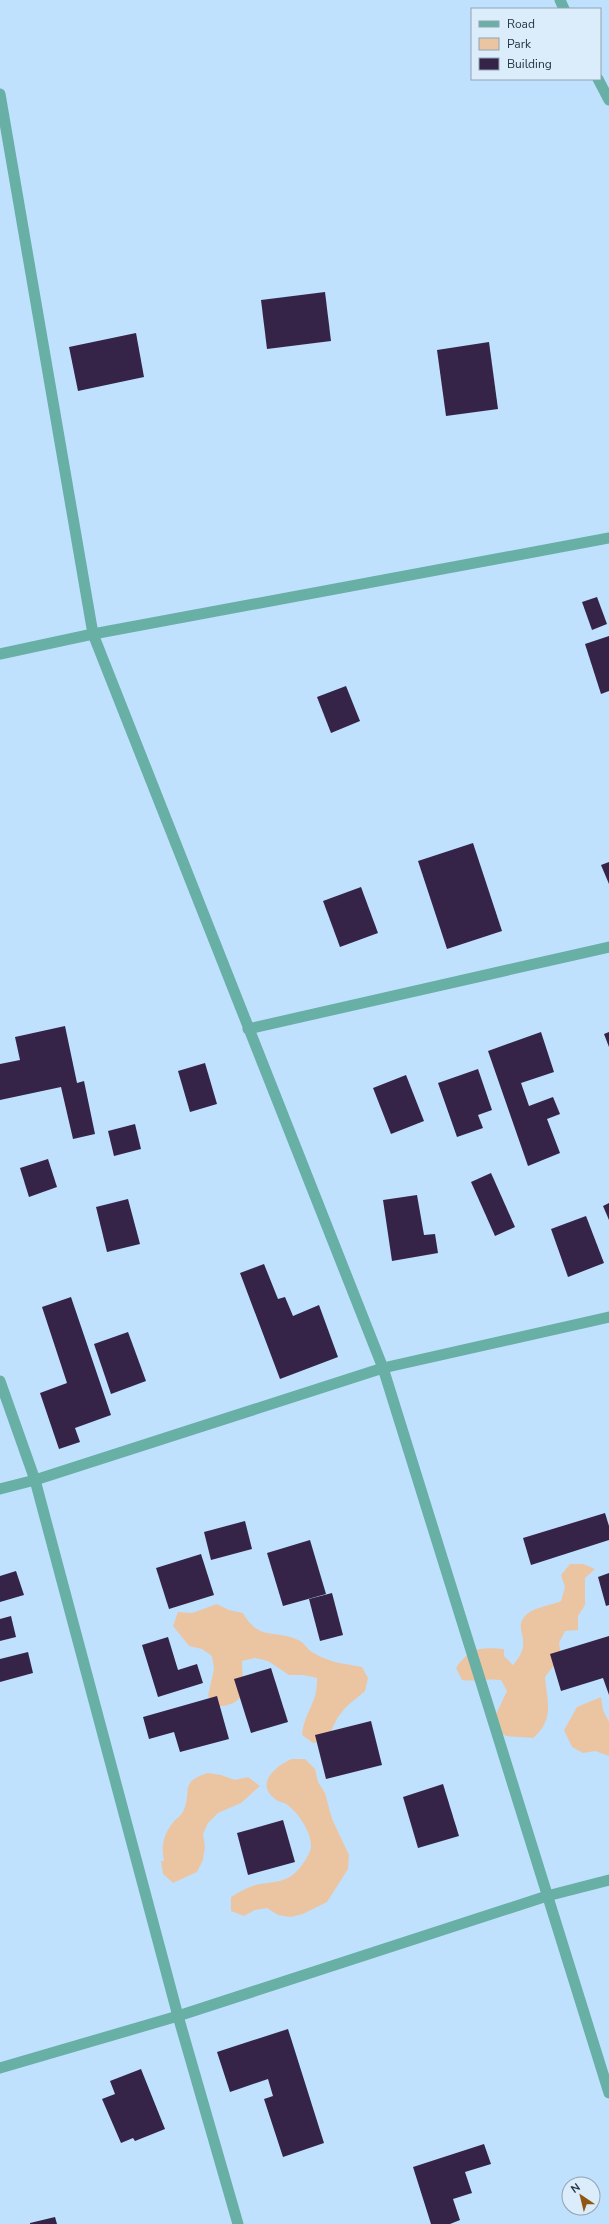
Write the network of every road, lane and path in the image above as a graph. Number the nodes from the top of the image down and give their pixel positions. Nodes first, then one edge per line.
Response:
1 (599, 80) edge
2 (0, 94) edge
3 (609, 100) edge
4 (609, 538) edge
5 (93, 634) junction
6 (0, 654) edge
7 (609, 948) edge
8 (248, 1029) junction
9 (609, 1317) edge
10 (383, 1368) junction
11 (0, 1381) edge
12 (35, 1480) junction
13 (0, 1489) edge
14 (609, 1880) edge
15 (547, 1896) junction
16 (178, 2016) junction
17 (0, 2068) edge
18 (609, 2093) edge
19 (238, 2224) edge

1 - 3 street
2 - 5 street
4 - 5 street
5 - 6 street
5 - 8 street
7 - 8 street
8 - 10 street
9 - 10 street
10 - 12 street
10 - 15 street
11 - 12 street
12 - 13 street
12 - 16 street
14 - 15 street
15 - 16 street
15 - 18 street
16 - 17 street
16 - 19 street

